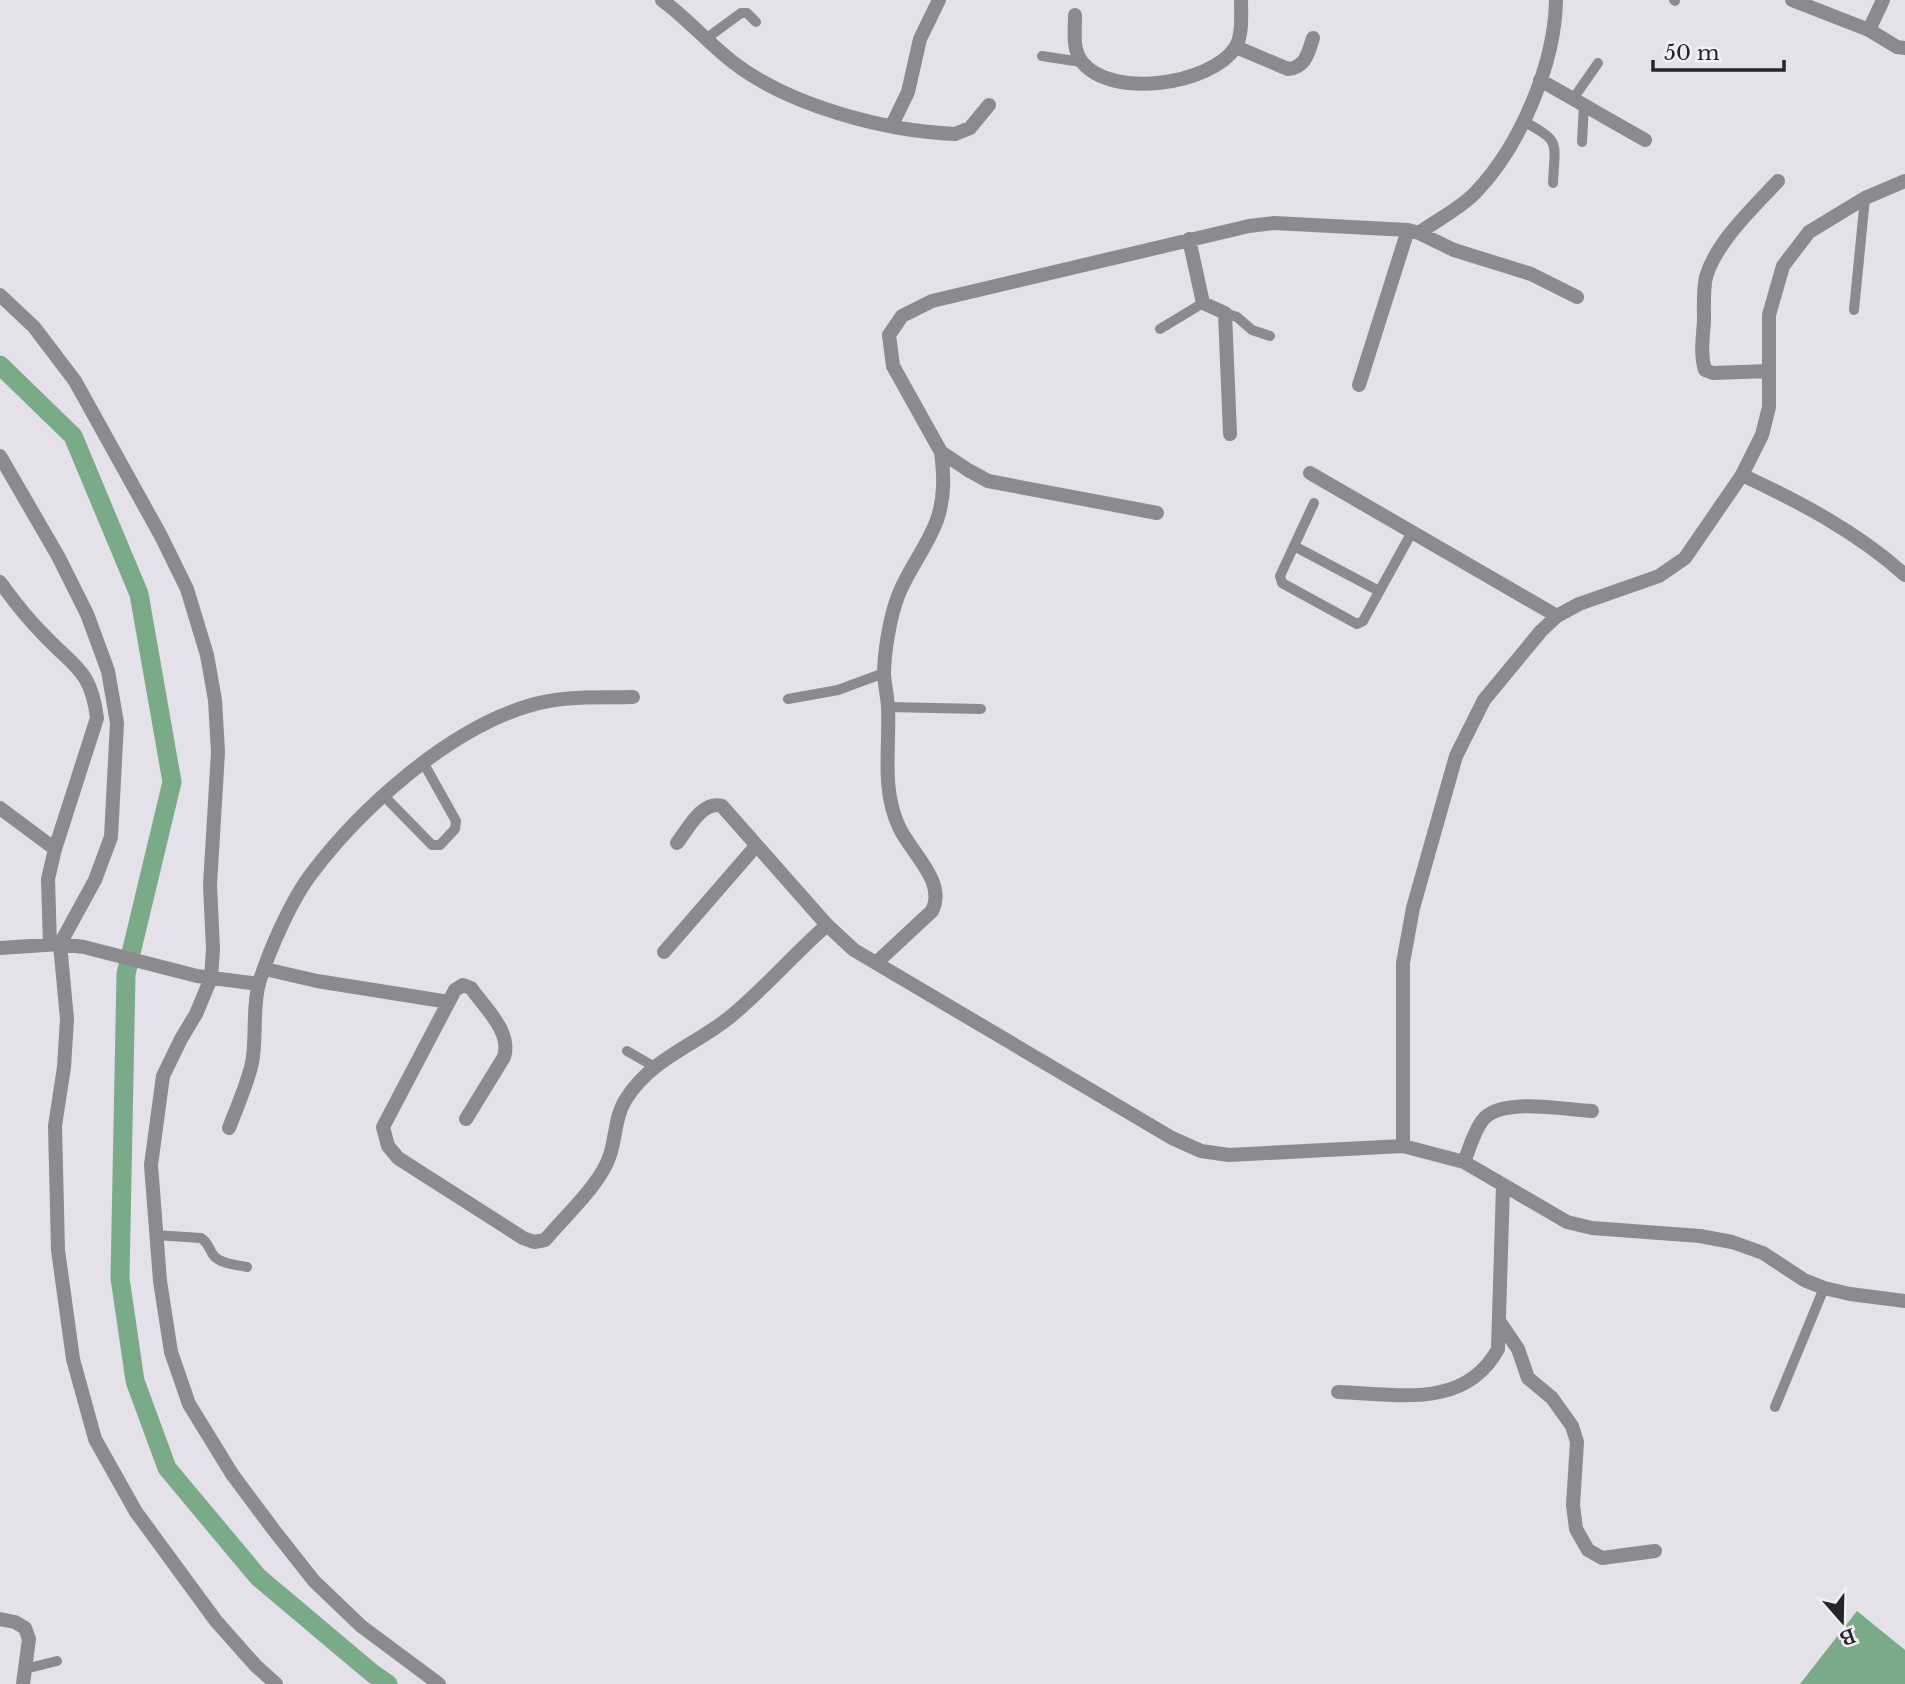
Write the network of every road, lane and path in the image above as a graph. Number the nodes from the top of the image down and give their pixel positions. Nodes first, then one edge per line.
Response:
1 (662, 0) edge
2 (939, 0) edge
3 (1241, 0) edge
4 (1556, 0) edge
5 (1792, 0) edge
6 (1883, 0) edge
7 (1075, 15) dead end
8 (756, 22) dead end
9 (1869, 30) junction
10 (707, 38) junction
11 (1313, 38) dead end
12 (1236, 47) junction
13 (1905, 48) edge
14 (1042, 56) dead end
15 (1081, 62) junction
16 (1598, 63) dead end
17 (1540, 80) junction
18 (1578, 102) junction
19 (989, 105) dead end
20 (1522, 121) junction
21 (892, 125) junction
22 (1645, 140) dead end
23 (1581, 142) dead end
24 (1778, 181) dead end
25 (1905, 181) edge
26 (1553, 183) dead end
27 (1865, 198) junction
28 (1414, 231) junction
29 (1189, 239) junction
30 (0, 295) edge
31 (1577, 297) dead end
32 (1203, 303) junction
33 (1854, 310) dead end
34 (1225, 313) junction
35 (1160, 329) dead end
36 (1270, 335) dead end
37 (1769, 371) junction
38 (1359, 385) dead end
39 (1230, 435) dead end
40 (941, 452) junction
41 (0, 456) edge
42 (1310, 473) dead end
43 (1742, 475) junction
44 (1314, 503) dead end
45 (1157, 513) dead end
46 (1412, 532) junction
47 (1294, 546) junction
48 (1905, 575) edge
49 (0, 582) edge
50 (1379, 591) junction
51 (1557, 616) junction
52 (884, 673) junction
53 (633, 697) dead end
54 (788, 699) dead end
55 (888, 707) junction
56 (981, 709) dead end
57 (423, 762) junction
58 (384, 796) junction
59 (0, 808) edge
60 (677, 843) dead end
61 (757, 846) junction
62 (55, 849) junction
63 (827, 925) junction
64 (55, 944) junction
65 (0, 948) edge
66 (664, 952) dead end
67 (876, 963) junction
68 (265, 970) junction
69 (204, 977) junction
70 (259, 984) junction
71 (449, 1002) junction
72 (627, 1051) dead end
73 (653, 1066) junction
74 (1592, 1111) dead end
75 (466, 1119) dead end
76 (229, 1128) dead end
77 (1403, 1146) junction
78 (1464, 1161) junction
79 (1503, 1186) junction
80 (155, 1235) junction
81 (247, 1267) dead end
82 (1824, 1288) junction
83 (1905, 1301) edge
84 (1499, 1321) junction
85 (1338, 1392) dead end
86 (1775, 1407) dead end
87 (1655, 1551) dead end
88 (0, 1619) edge
89 (57, 1661) dead end
90 (24, 1677) edge
91 (276, 1684) edge
92 (439, 1684) edge

1 - 10 street
2 - 21 street
3 - 12 street
4 - 17 street
5 - 9 street
6 - 9 street
7 - 15 street
8 - 10 lane
9 - 13 street
10 - 21 street
11 - 12 street
12 - 15 street
14 - 15 lane
16 - 18 lane
17 - 18 street
17 - 20 street
18 - 22 street
18 - 23 lane
19 - 21 street
20 - 26 lane
20 - 28 street
24 - 37 street
25 - 27 street
27 - 33 lane
27 - 37 street
28 - 29 street
28 - 31 street
28 - 38 street
29 - 32 street
29 - 40 street
30 - 69 street
32 - 34 street
32 - 35 lane
34 - 36 lane
34 - 39 street
37 - 43 street
40 - 45 street
40 - 52 street
41 - 64 street
42 - 46 street
43 - 48 street
43 - 51 street
44 - 47 lane
46 - 50 lane
46 - 51 street
47 - 50 lane
47 - 50 lane
49 - 62 street
51 - 77 street
52 - 54 lane
52 - 55 street
53 - 57 street
55 - 56 lane
55 - 67 street
57 - 58 street
57 - 58 lane
58 - 68 street
59 - 62 street
60 - 61 street
61 - 63 street
61 - 66 street
62 - 64 street
63 - 67 street
63 - 73 street
64 - 65 street
64 - 69 street
64 - 91 street
67 - 77 street
68 - 70 street
68 - 71 street
69 - 70 street
69 - 80 street
70 - 76 street
71 - 73 street
71 - 75 street
72 - 73 lane
74 - 78 street
77 - 78 street
78 - 79 street
79 - 82 street
79 - 84 street
80 - 81 lane
80 - 92 street
82 - 83 street
82 - 86 lane
84 - 85 street
84 - 87 street
88 - 90 street
89 - 90 lane

